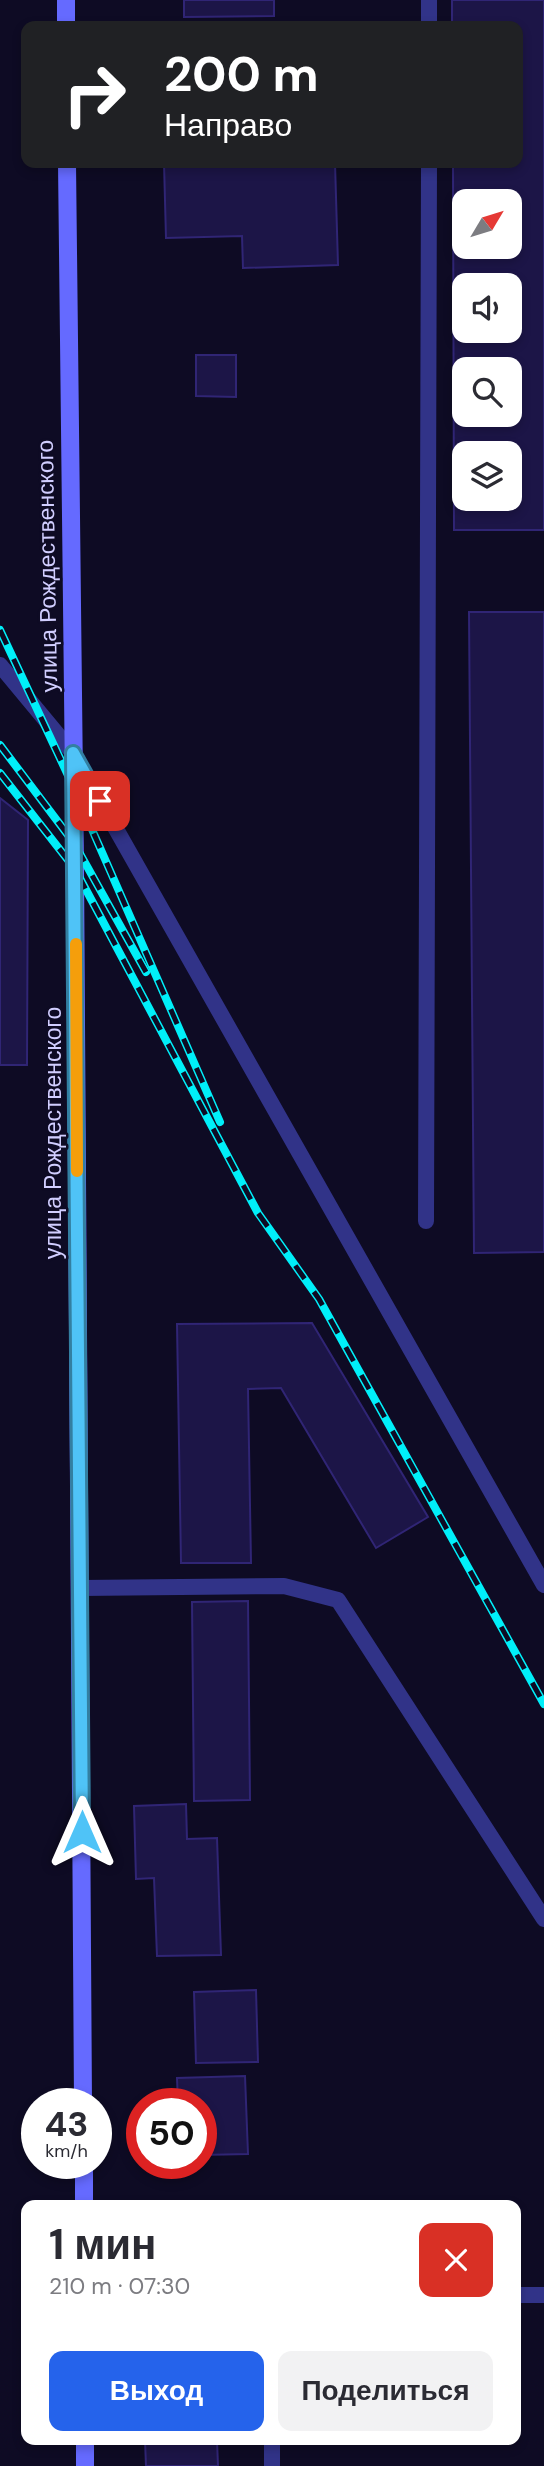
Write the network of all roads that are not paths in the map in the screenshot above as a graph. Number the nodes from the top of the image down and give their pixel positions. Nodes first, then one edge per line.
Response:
1 (66, 0) edge
2 (429, 0) edge
3 (66, 21) edge
4 (429, 21) edge
5 (67, 168) edge
6 (429, 168) edge
7 (0, 665) edge
8 (73, 753) junction
9 (426, 1221) dead end
10 (544, 1585) edge
11 (80, 1588) junction
12 (544, 1919) edge
13 (83, 2088) edge
14 (83, 2179) edge
15 (84, 2200) edge
16 (521, 2295) edge
17 (544, 2295) edge
18 (85, 2445) edge
19 (272, 2445) edge
20 (85, 2466) edge
21 (272, 2466) edge

1 - 3 main road
2 - 4 lane
5 - 8 main road, улица Рождественского
6 - 9 lane
7 - 8 lane
8 - 10 lane
8 - 11 main road, улица Рождественского
11 - 12 lane
11 - 13 main road, улица Рождественского
14 - 15 main road
16 - 17 lane
18 - 20 main road
19 - 21 lane

